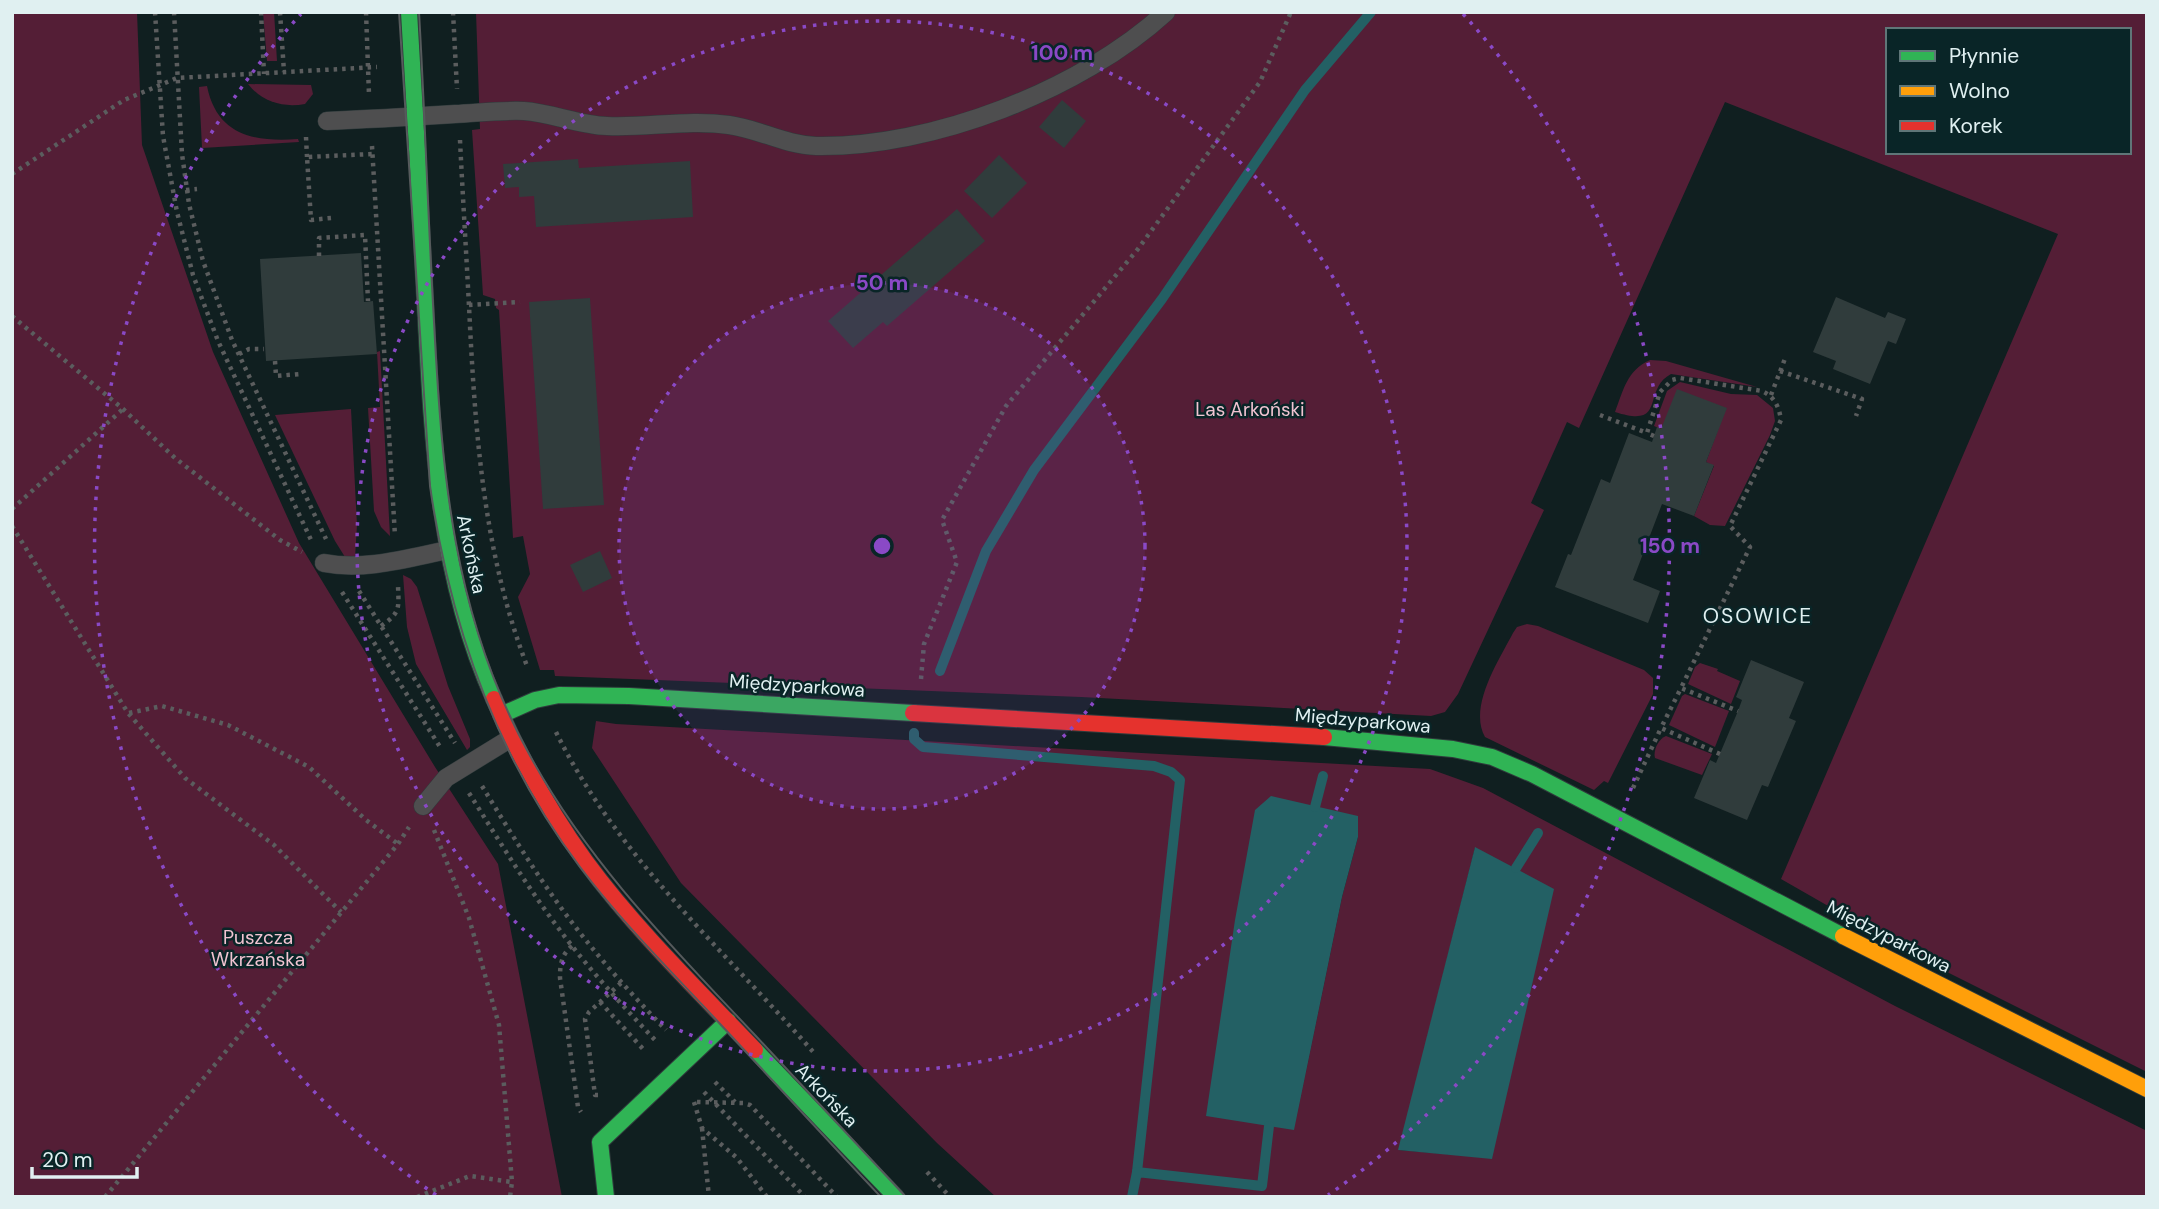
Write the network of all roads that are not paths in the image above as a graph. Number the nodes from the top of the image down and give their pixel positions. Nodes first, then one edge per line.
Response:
1 (410, 12) edge
2 (1166, 12) edge
3 (415, 116) junction
4 (327, 121) dead end
5 (449, 550) junction
6 (324, 564) road end
7 (501, 715) junction
8 (512, 738) junction
9 (423, 806) road end
10 (728, 1021) junction
11 (2147, 1089) edge
12 (606, 1197) edge
13 (896, 1197) edge

1 - 3 street, Arkońska
2 - 3 lane
3 - 4 lane
3 - 5 street, Arkońska
5 - 6 lane
5 - 7 street, Arkońska
7 - 8 street, Arkońska
7 - 11 street, Międzyparkowa
8 - 9 lane
8 - 10 street, Arkońska
10 - 12 street
10 - 13 street, Arkońska

